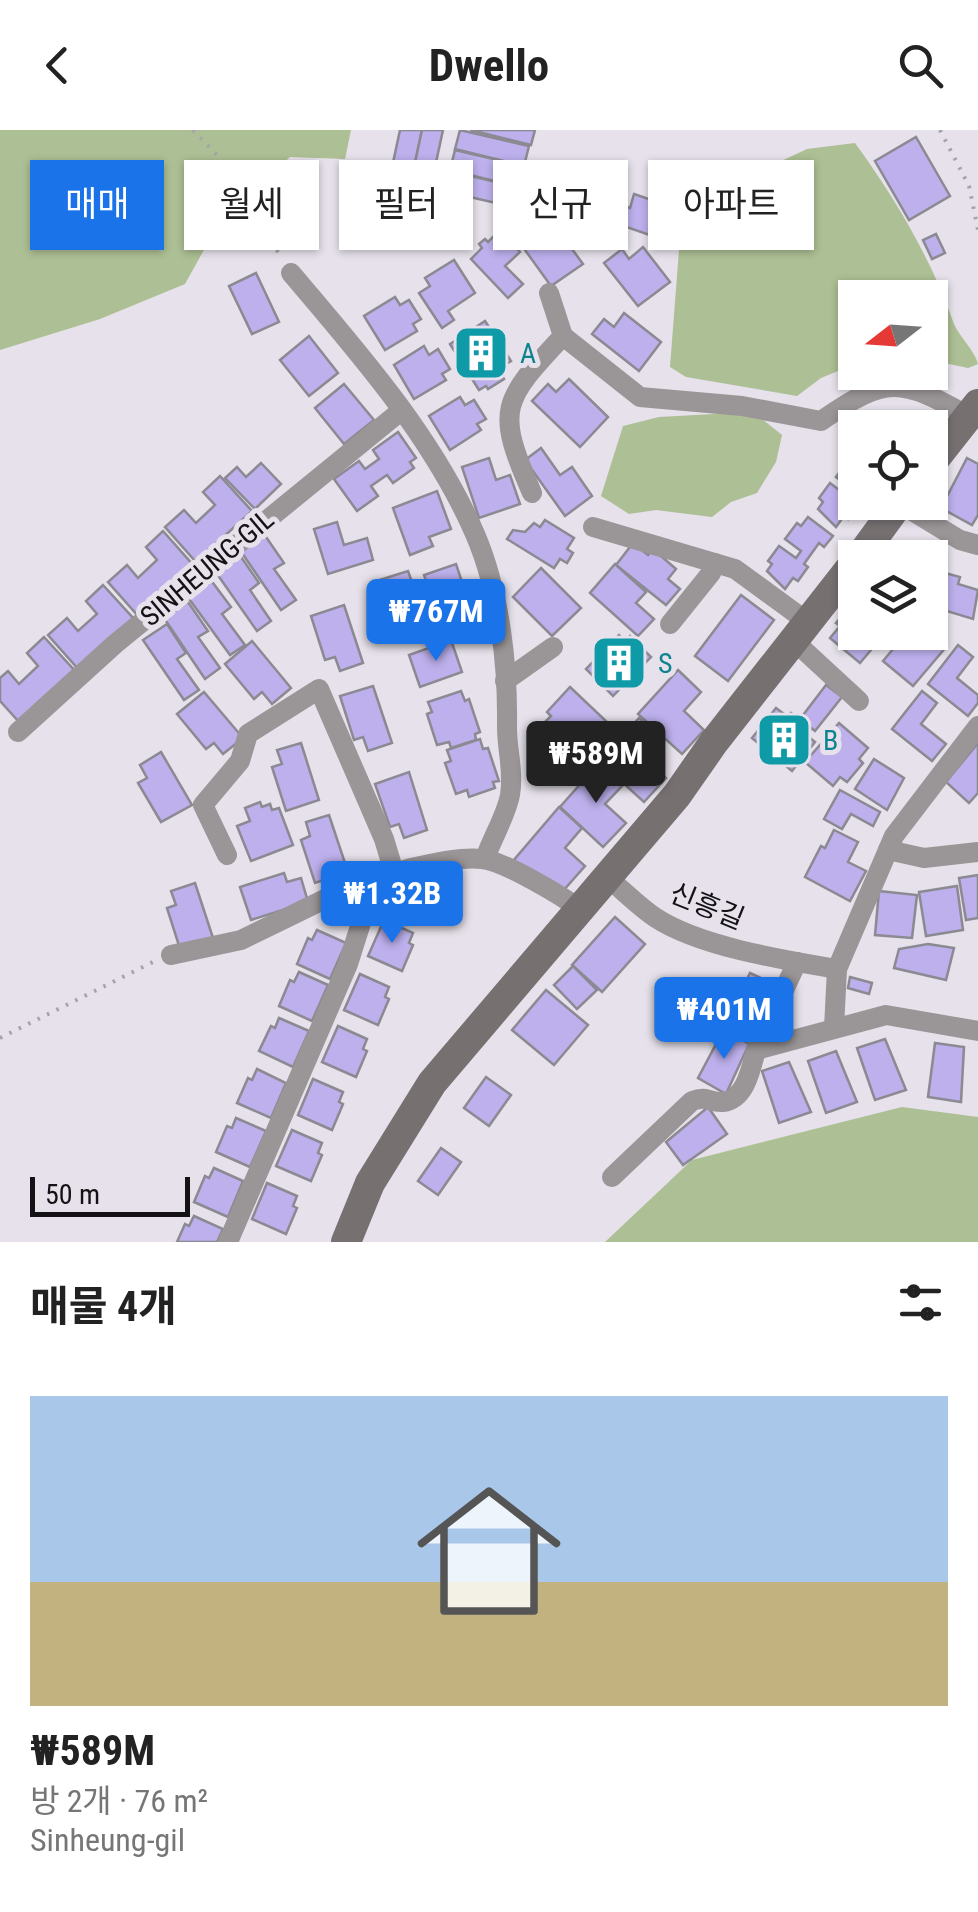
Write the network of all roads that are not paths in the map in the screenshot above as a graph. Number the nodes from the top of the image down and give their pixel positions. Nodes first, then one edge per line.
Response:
1 (291, 273) road end
2 (549, 293) dead end
3 (564, 336) junction
4 (402, 410) junction
5 (973, 410) edge
6 (948, 442) edge
7 (532, 494) dead end
8 (887, 520) edge
9 (928, 520) edge
10 (594, 527) dead end
11 (872, 540) edge
12 (978, 545) edge
13 (715, 564) junction
14 (838, 584) edge
15 (670, 624) dead end
16 (801, 632) junction
17 (553, 647) dead end
18 (505, 680) junction
19 (859, 701) dead end
20 (978, 726) edge
21 (18, 732) dead end
22 (888, 850) junction
23 (978, 852) edge
24 (227, 855) dead end
25 (485, 858) junction
26 (394, 872) junction
27 (608, 878) junction
28 (374, 882) junction
29 (580, 909) junction
30 (172, 955) road end
31 (797, 962) junction
32 (837, 969) junction
33 (834, 1028) junction
34 (978, 1031) edge
35 (756, 1050) junction
36 (612, 1177) dead end
37 (228, 1242) edge
38 (346, 1242) edge

1 - 4 street
2 - 3 street
3 - 5 street
3 - 7 street
4 - 18 street
4 - 21 street, SINHEUNG-GIL
5 - 6 street
8 - 11 street
9 - 12 street
10 - 13 street
13 - 15 street
13 - 16 street
14 - 16 street
16 - 19 street
16 - 27 street
17 - 18 street
18 - 25 street
20 - 22 street
22 - 23 street
22 - 32 street
24 - 26 street
25 - 26 street
25 - 29 street
26 - 28 street
27 - 29 street
27 - 31 street, 신흥길
28 - 30 street
28 - 37 street
29 - 38 street
31 - 32 street, 신흥길
31 - 35 street
32 - 33 street
33 - 34 street
33 - 35 street
35 - 36 street

